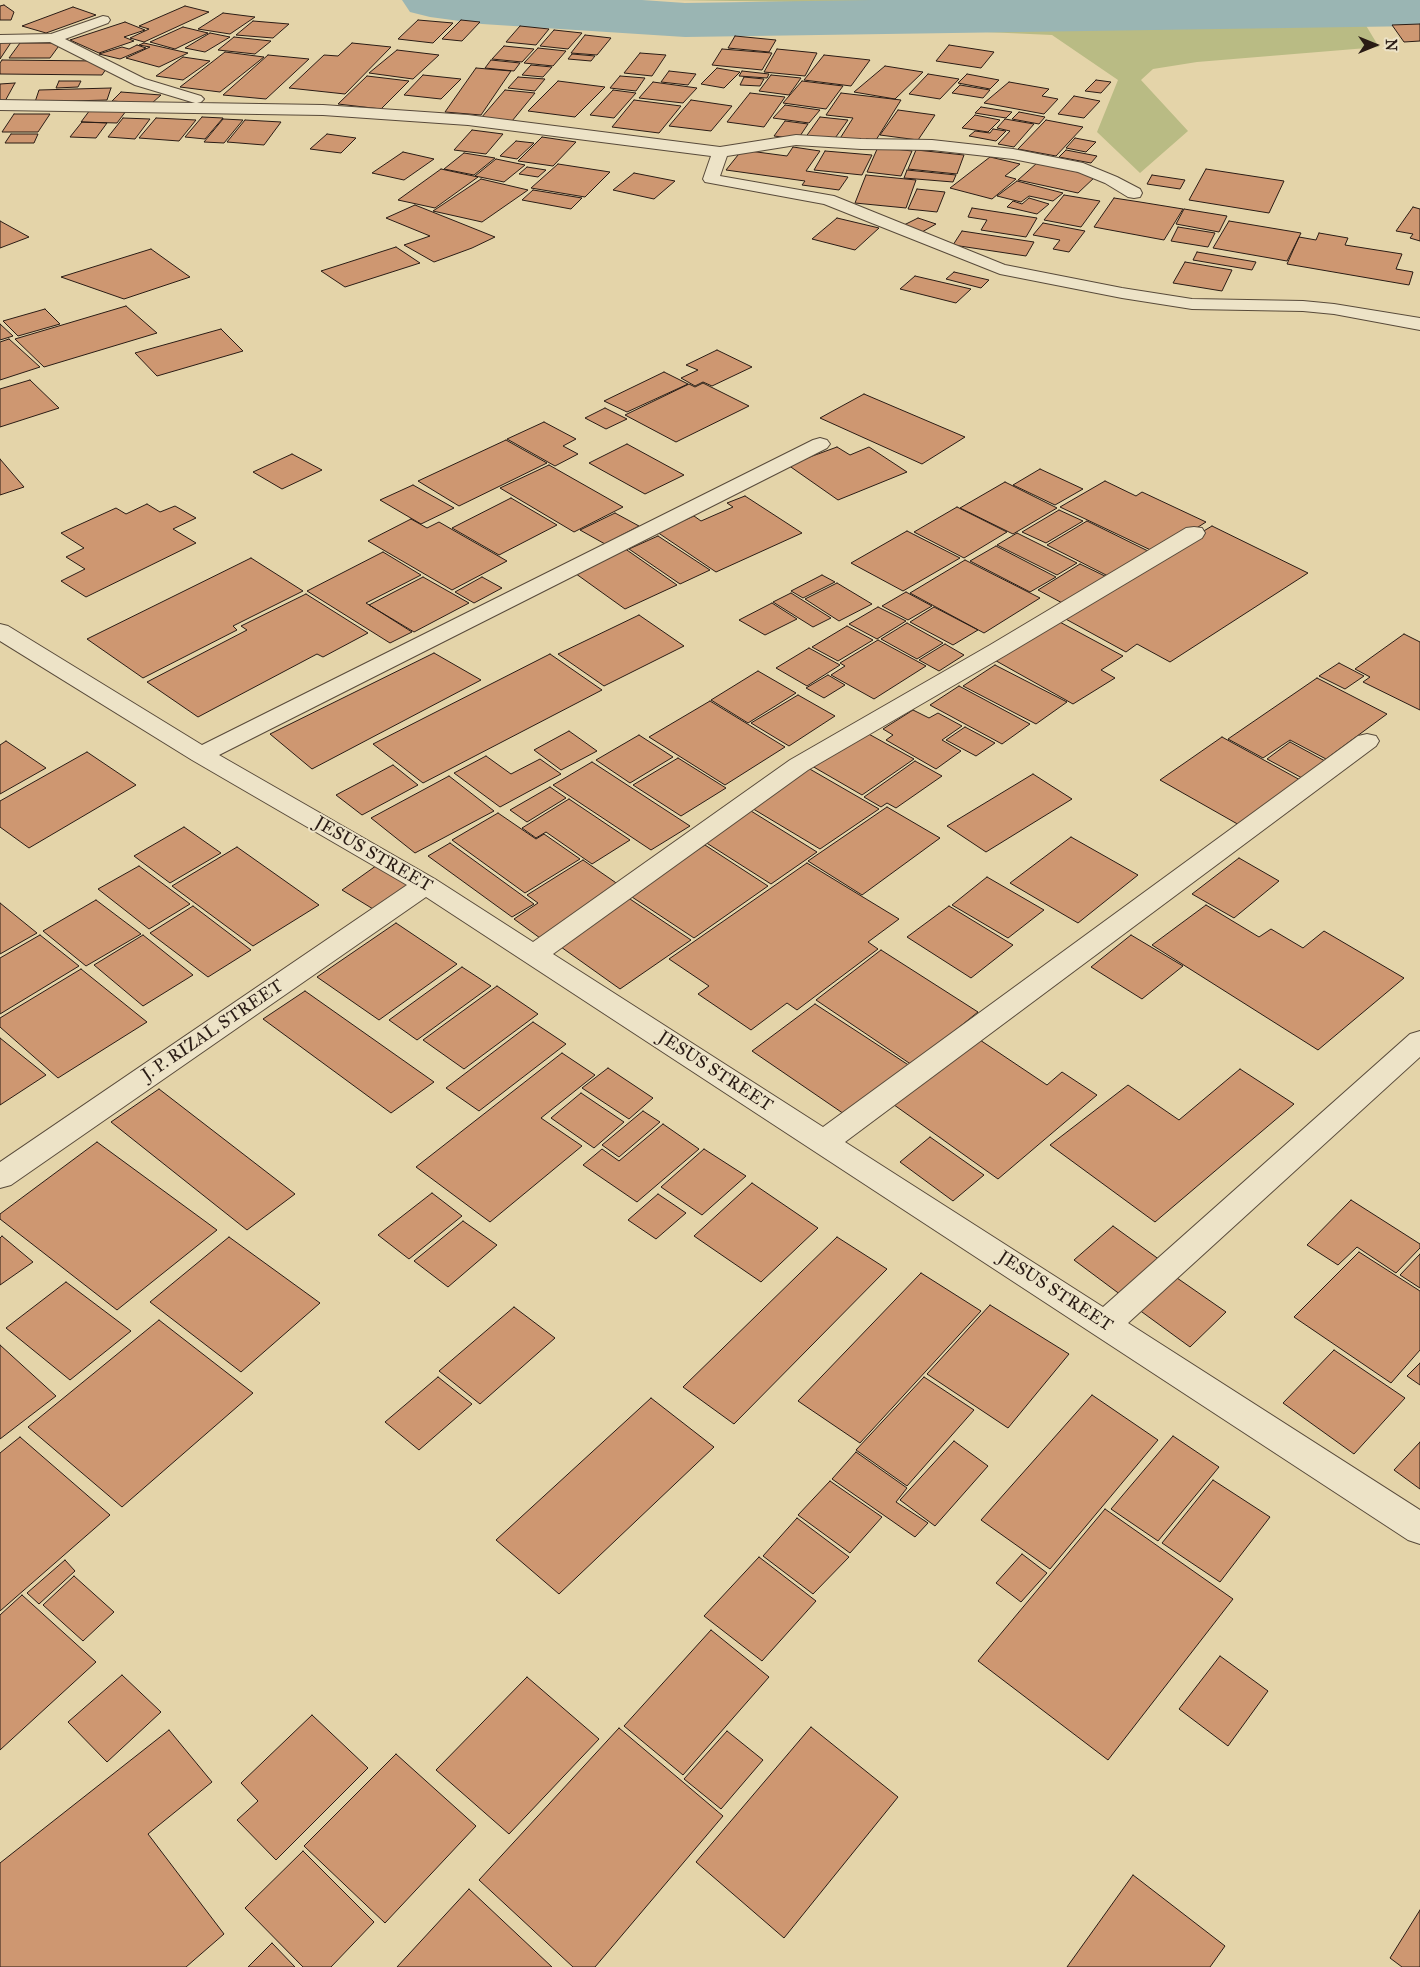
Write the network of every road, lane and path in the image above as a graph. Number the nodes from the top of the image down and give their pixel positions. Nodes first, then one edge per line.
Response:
1 (103, 20) dead end
2 (53, 38) junction
3 (0, 39) edge
4 (0, 105) edge
5 (215, 108) junction
6 (720, 152) junction
7 (1134, 193) dead end
8 (1420, 324) edge
9 (820, 444) dead end
10 (1194, 533) dead end
11 (0, 631) edge
12 (1367, 741) dead end
13 (201, 755) junction
14 (426, 885) junction
15 (532, 955) junction
16 (1420, 1041) edge
17 (824, 1142) junction
18 (0, 1177) edge
19 (1104, 1324) junction
20 (1420, 1529) edge

1 - 2 street
2 - 3 street
2 - 5 street
4 - 5 street
5 - 6 street
6 - 7 street
6 - 8 street
9 - 13 street
10 - 15 street
11 - 13 street, JESUS STREET
12 - 17 street
13 - 14 street, JESUS STREET
14 - 15 street, JESUS STREET
14 - 18 street, J. P. RIZAL STREET
15 - 17 street, JESUS STREET
16 - 19 street
17 - 19 street, JESUS STREET
19 - 20 street, JESUS STREET

